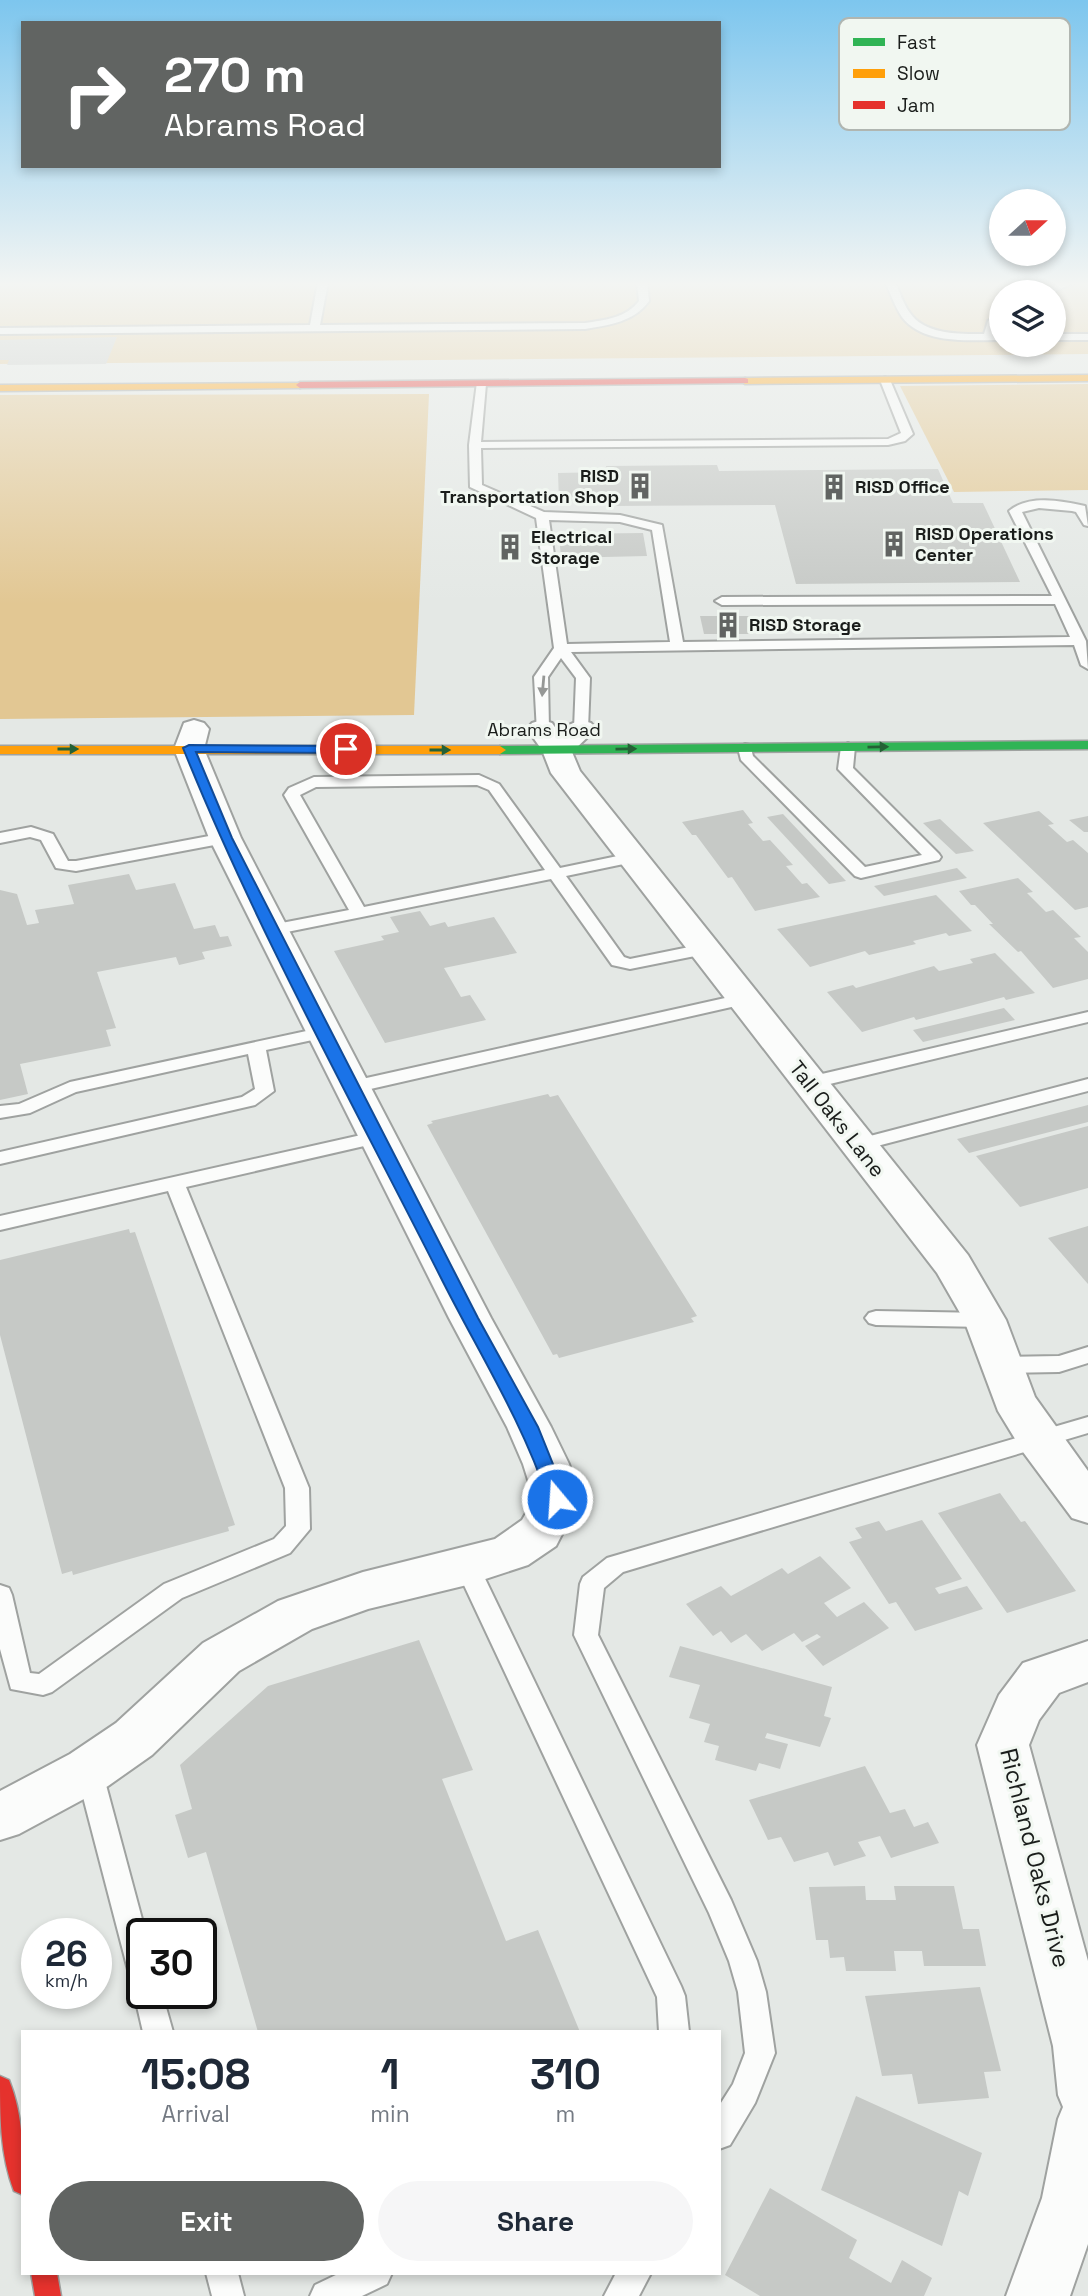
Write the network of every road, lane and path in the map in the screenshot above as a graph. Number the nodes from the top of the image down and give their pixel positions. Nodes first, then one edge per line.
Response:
1 (481, 389) edge
2 (889, 389) edge
3 (475, 445) junction
4 (542, 516) junction
5 (1088, 522) edge
6 (1060, 600) junction
7 (722, 601) dead end
8 (1079, 641) junction
9 (677, 646) junction
10 (561, 648) junction
11 (1088, 665) edge
12 (561, 733) junction
13 (193, 734) junction
14 (1088, 745) edge
15 (848, 747) junction
16 (745, 748) junction
17 (0, 750) edge
18 (0, 838) edge
19 (225, 838) junction
20 (632, 858) junction
21 (556, 873) junction
22 (359, 912) junction
23 (272, 930) junction
24 (704, 949) junction
25 (743, 999) junction
26 (1088, 1017) edge
27 (325, 1031) junction
28 (256, 1047) junction
29 (809, 1083) junction
30 (1088, 1085) edge
31 (353, 1087) junction
32 (0, 1111) edge
33 (379, 1137) junction
34 (858, 1146) junction
35 (0, 1158) edge
36 (175, 1183) junction
37 (0, 1223) edge
38 (876, 1318) dead end
39 (985, 1320) junction
40 (1088, 1355) edge
41 (1001, 1364) junction
42 (1088, 1425) edge
43 (1039, 1440) junction
44 (1088, 1505) edge
45 (467, 1566) junction
46 (0, 1595) edge
47 (1088, 1661) edge
48 (89, 1770) junction
49 (0, 1817) edge
50 (128, 1918) edge
51 (152, 2009) edge
52 (157, 2030) edge
53 (674, 2030) edge
54 (0, 2088) edge
55 (1088, 2095) edge
56 (1088, 2119) edge
57 (721, 2131) edge
58 (21, 2174) edge
59 (1081, 2202) edge
60 (44, 2275) edge
61 (223, 2275) edge
62 (372, 2275) edge
63 (634, 2275) edge
64 (48, 2296) edge
65 (228, 2296) edge
66 (326, 2296) edge
67 (620, 2296) edge
68 (1038, 2296) edge

1 - 3 lane
2 - 3 lane
3 - 4 lane
4 - 9 lane
4 - 10 lane
5 - 6 lane
6 - 7 lane
6 - 8 lane
8 - 9 lane
8 - 11 lane
9 - 10 lane
10 -> 12 lane
10 - 12 lane
13 -> 12 main road, Abrams Road
12 -> 16 main road, Abrams Road
12 - 20 street, Tall Oaks Lane
17 -> 13 main road, Abrams Road
13 - 19 street
15 -> 14 main road, Abrams Road
15 - 16 main road, Abrams Road
15 - 16 lane
18 - 19 lane
19 - 23 street
20 - 21 lane
20 - 24 street, Tall Oaks Lane
21 - 22 lane
21 - 22 lane
21 - 24 lane
22 - 23 lane
23 - 27 street
24 - 25 street, Tall Oaks Lane
25 - 29 street, Tall Oaks Lane
25 - 31 lane
26 - 29 lane
27 - 28 lane
27 - 31 street
28 - 32 lane
28 - 35 lane
29 - 34 street, Tall Oaks Lane
30 - 34 lane
31 - 33 street
33 - 36 lane
33 - 45 street
34 - 39 street, Tall Oaks Lane
36 - 37 lane
36 - 46 lane
38 - 39 lane
39 - 41 street, Tall Oaks Lane
40 - 41 lane
41 - 43 street, Tall Oaks Lane
42 - 43 lane
43 - 44 street, Tall Oaks Lane
43 - 57 lane
45 - 48 street
45 - 53 lane
47 - 55 street, Richland Oaks Drive
48 - 49 street
48 - 50 lane
51 - 52 lane
54 - 58 main road
56 - 59 street
59 - 68 street
60 - 64 main road
61 - 65 lane
62 - 66 lane
63 - 67 lane

